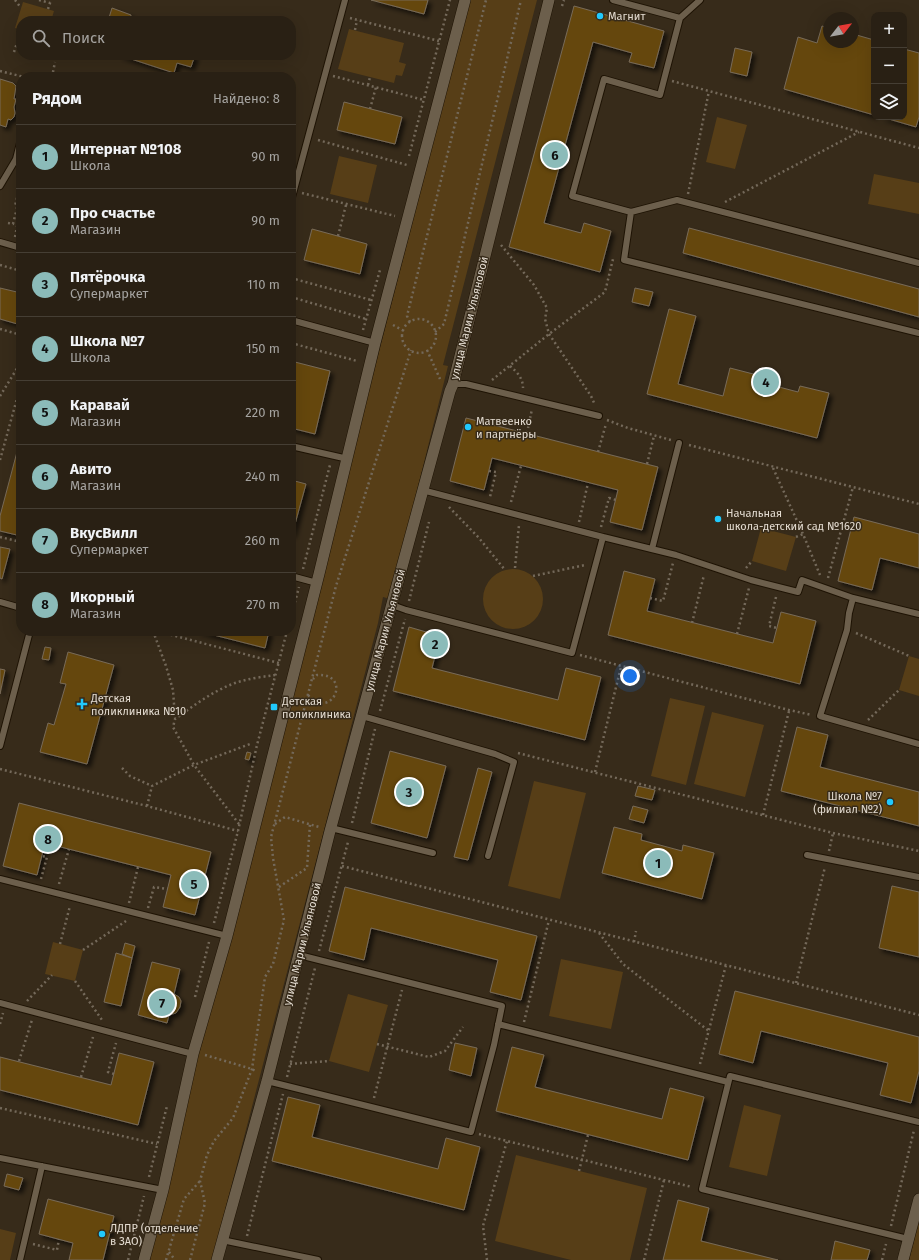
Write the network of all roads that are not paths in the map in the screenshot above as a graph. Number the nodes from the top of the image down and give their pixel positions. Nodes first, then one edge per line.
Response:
1 (345, 0) edge
2 (464, 0) edge
3 (549, 0) edge
4 (612, 0) edge
5 (700, 0) edge
6 (680, 18) junction
7 (16, 159) edge
8 (296, 183) edge
9 (0, 186) edge
10 (631, 212) junction
11 (0, 242) edge
12 (16, 247) edge
13 (919, 263) edge
14 (296, 321) edge
15 (919, 333) edge
16 (375, 343) junction
17 (453, 384) junction
18 (599, 416) road end
19 (679, 443) road end
20 (296, 447) edge
21 (348, 459) junction
22 (422, 490) junction
23 (601, 536) junction
24 (652, 549) junction
25 (296, 577) edge
26 (317, 583) junction
27 (853, 598) junction
28 (0, 602) edge
29 (392, 605) junction
30 (16, 607) edge
31 (919, 614) edge
32 (29, 636) edge
33 (362, 716) junction
34 (919, 744) edge
35 (0, 746) edge
36 (326, 828) junction
37 (433, 853) dead end
38 (807, 855) dead end
39 (488, 856) dead end
40 (919, 877) edge
41 (0, 879) edge
42 (227, 936) junction
43 (299, 955) junction
44 (0, 1003) edge
45 (498, 1024) junction
46 (198, 1054) junction
47 (267, 1081) junction
48 (728, 1082) junction
49 (918, 1122) edge
50 (0, 1158) edge
51 (42, 1166) junction
52 (163, 1190) junction
53 (919, 1199) edge
54 (908, 1239) junction
55 (222, 1240) junction
56 (20, 1260) edge
57 (144, 1260) edge
58 (217, 1260) edge
59 (318, 1260) edge
60 (903, 1260) edge

1 - 8 lane
2 - 16 street
3 - 17 street, улица Марии Ульяновой
4 - 6 lane
5 - 6 lane
6 - 10 lane
7 - 9 lane
10 - 13 lane
10 - 15 lane
11 - 12 lane
14 - 16 lane
16 - 21 street
17 - 18 lane
17 - 22 street, улица Марии Ульяновой
19 - 24 lane
20 - 21 lane
21 - 26 street
22 - 23 lane
22 - 29 street, улица Марии Ульяновой
23 - 24 lane
23 - 29 lane
24 - 27 lane
25 - 26 lane
26 - 42 street
27 - 31 lane
27 - 34 lane
28 - 30 lane
29 - 33 street, улица Марии Ульяновой
32 - 35 lane
33 - 36 street, улица Марии Ульяновой
33 - 39 lane
36 - 37 lane
36 - 43 street, улица Марии Ульяновой
38 - 40 lane
41 - 42 lane
42 - 46 street
43 - 45 lane
43 - 47 street, улица Марии Ульяновой
44 - 46 lane
45 - 47 lane
45 - 48 lane
46 - 52 street
47 - 55 street, улица Марии Ульяновой
48 - 49 lane
48 - 54 lane
50 - 51 lane
51 - 52 lane
51 - 56 lane
52 - 57 street
53 - 54 street
54 - 60 street
55 - 58 street, улица Марии Ульяновой
55 - 59 lane

